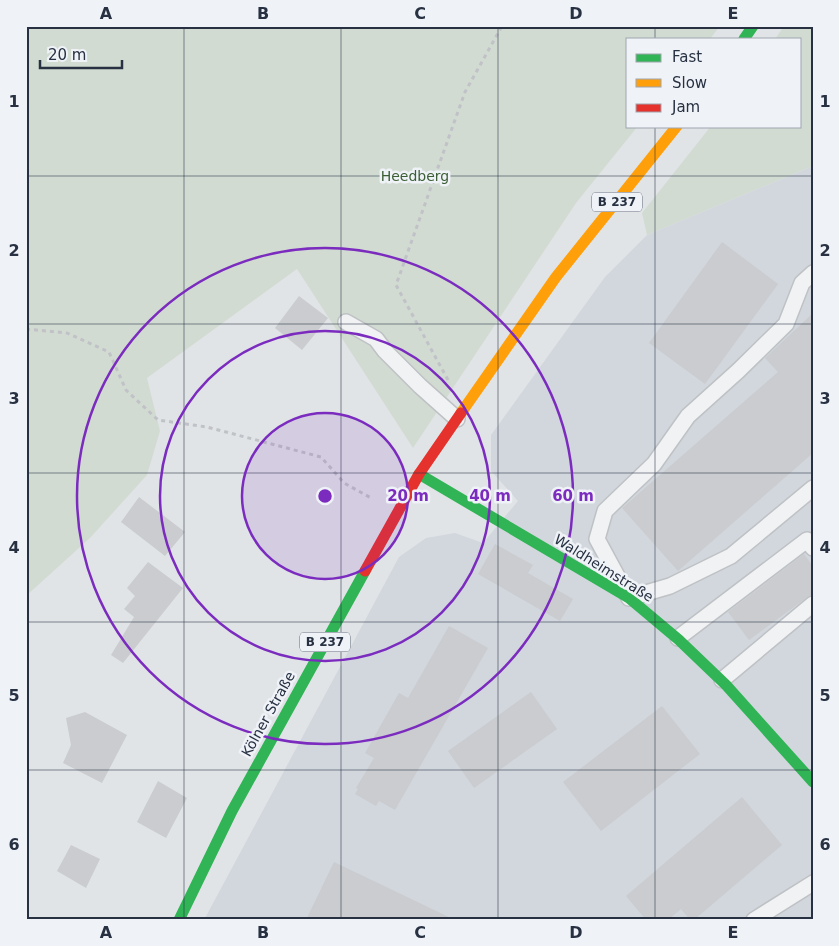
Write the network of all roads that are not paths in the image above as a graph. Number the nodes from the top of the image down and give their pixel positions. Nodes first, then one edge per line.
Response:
1 (754, 26) edge
2 (745, 38) edge
3 (675, 128) edge
4 (813, 273) edge
5 (346, 322) dead end
6 (460, 414) junction
7 (419, 474) junction
8 (813, 488) edge
9 (813, 548) edge
10 (629, 598) junction
11 (813, 604) edge
12 (678, 638) junction
13 (722, 680) junction
14 (813, 782) edge
15 (813, 883) edge
16 (179, 920) edge
17 (754, 920) edge

1 - 2 main road
3 - 6 main road, B 237
4 - 10 lane
5 - 6 lane
6 - 7 main road, B 237
7 - 10 main road, Waldheimstraße
7 - 16 main road, Kölner Straße / B 237
8 - 10 lane
9 - 12 lane
10 - 12 main road, Waldheimstraße
11 - 13 lane
12 - 13 main road, Waldheimstraße
13 - 14 main road, Waldheimstraße
15 - 17 lane

